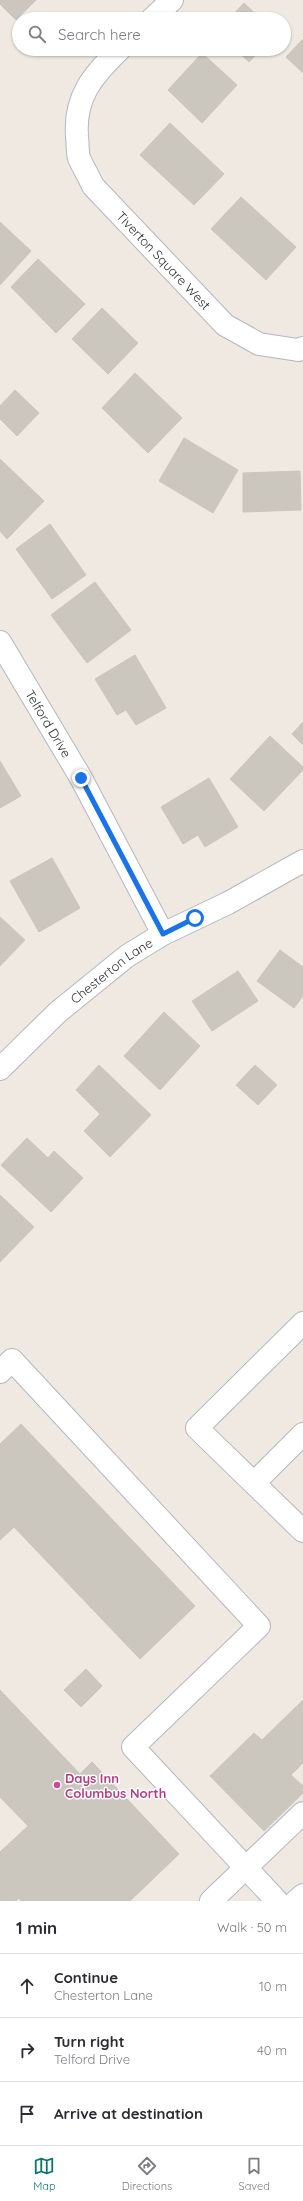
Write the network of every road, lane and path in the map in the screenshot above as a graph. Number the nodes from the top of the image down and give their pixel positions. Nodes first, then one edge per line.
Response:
1 (172, 0) edge
2 (159, 12) edge
3 (112, 56) edge
4 (300, 349) edge
5 (0, 642) edge
6 (303, 861) edge
7 (163, 934) junction
8 (0, 1069) edge
9 (303, 1323) edge
10 (0, 1372) edge
11 (303, 1434) edge
12 (254, 1483) junction
13 (303, 1531) edge
14 (303, 1813) edge
15 (246, 1868) junction
16 (303, 1894) edge
17 (211, 1901) edge
18 (278, 1901) edge
19 (296, 1901) edge

1 - 2 street
3 - 4 street, Tiverton Square West
5 - 7 street, Telford Drive
6 - 7 street, Chesterton Lane
7 - 8 street, Chesterton Lane
9 - 12 street
10 - 15 street
11 - 12 street
12 - 13 street
14 - 15 street
15 - 17 street
15 - 18 street
16 - 19 street

